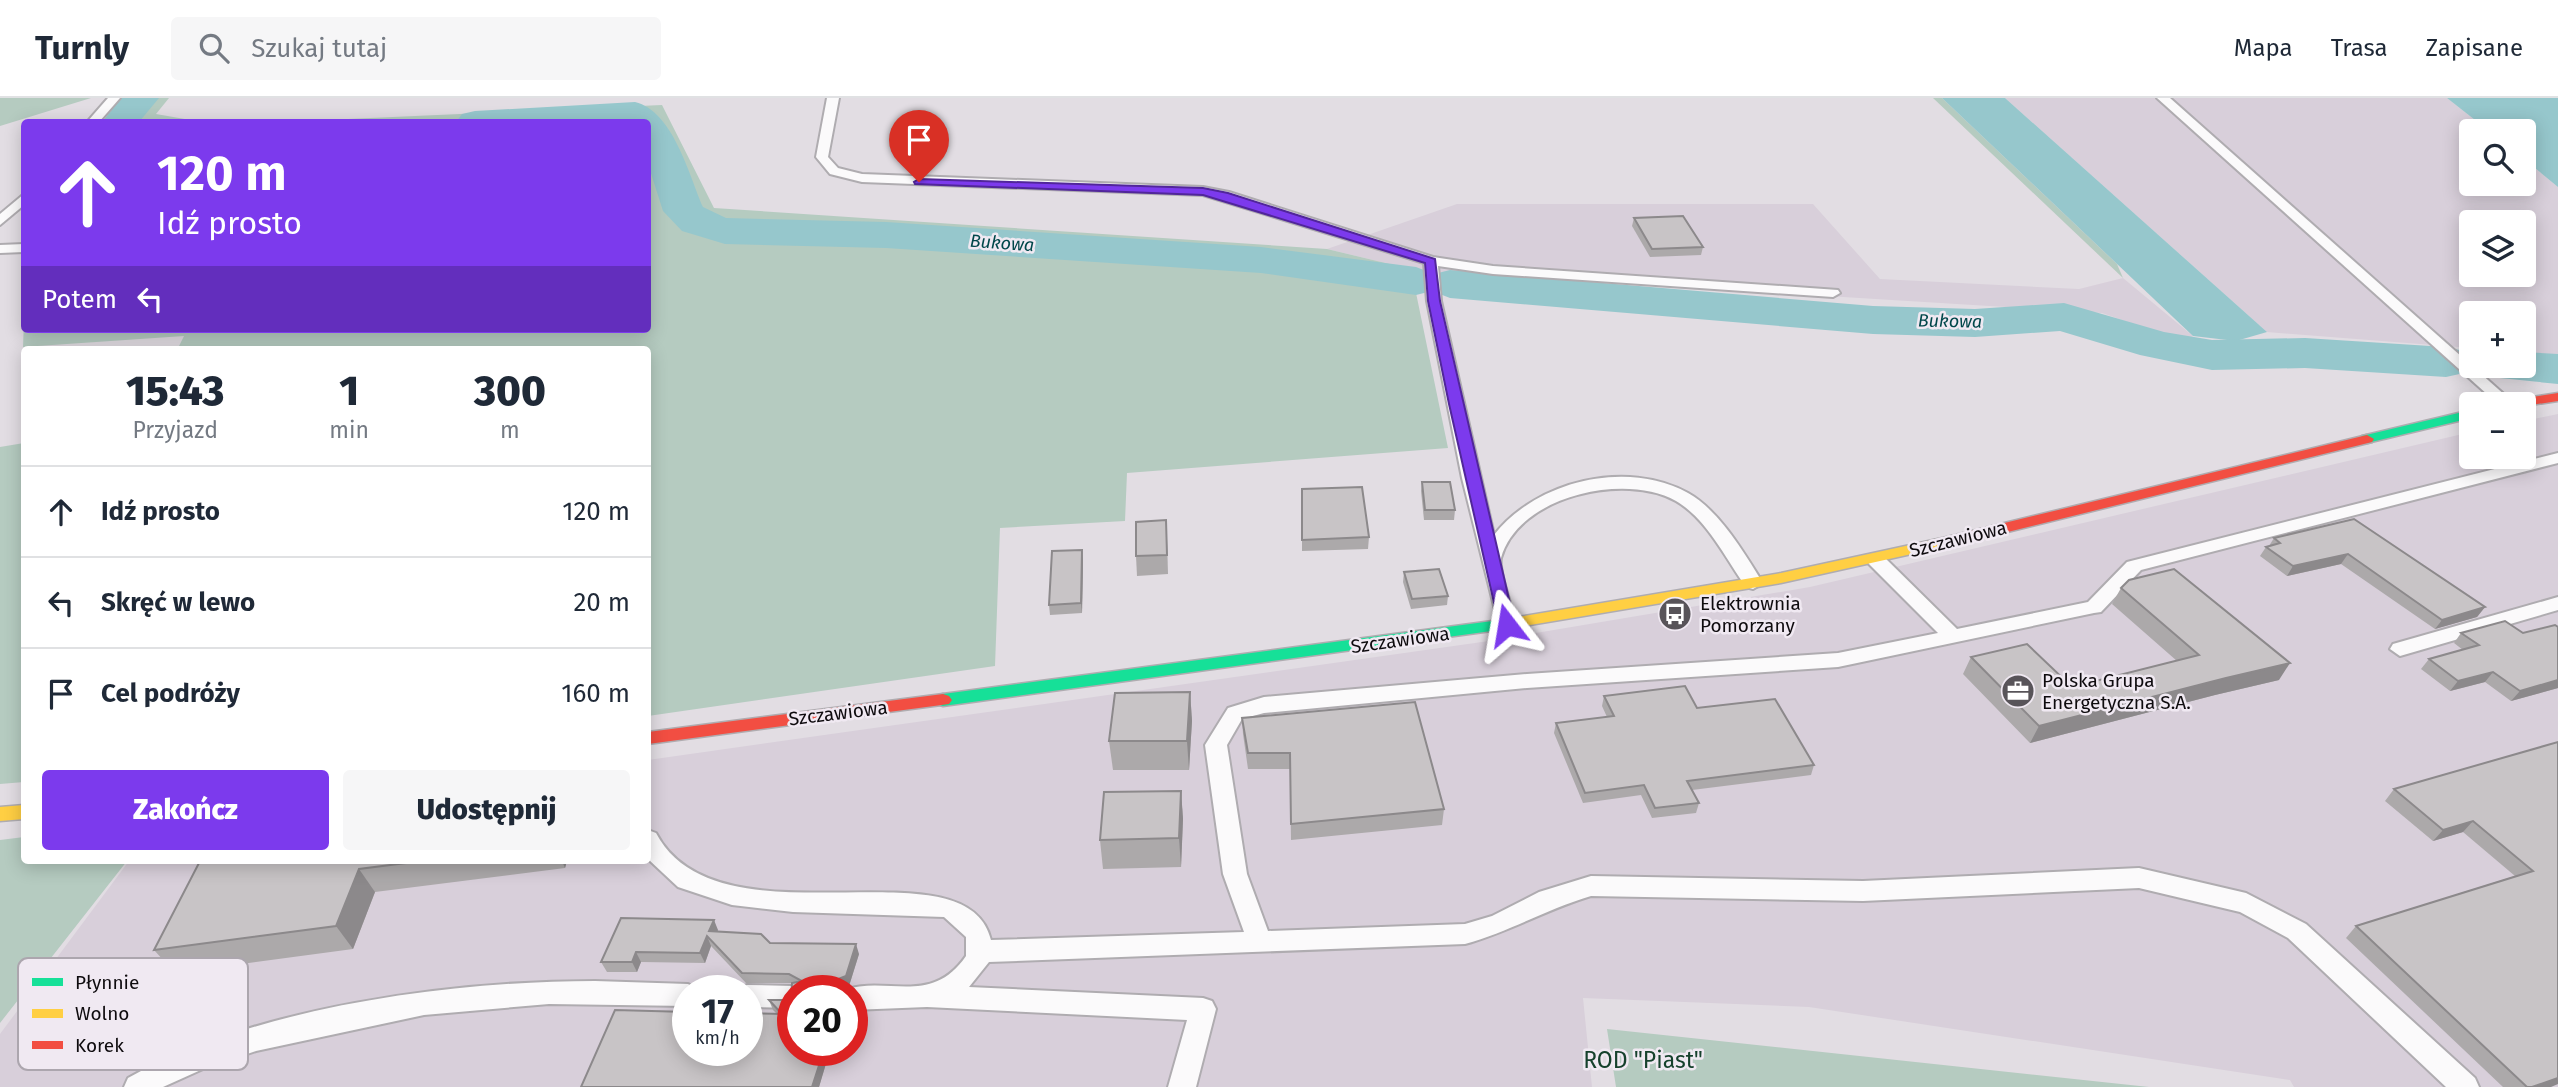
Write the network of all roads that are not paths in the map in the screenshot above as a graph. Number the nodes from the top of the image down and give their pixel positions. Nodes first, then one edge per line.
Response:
1 (114, 98) edge
2 (833, 98) edge
3 (2163, 98) edge
4 (96, 119) edge
5 (21, 201) edge
6 (0, 221) edge
7 (21, 248) edge
8 (0, 249) edge
9 (1431, 261) junction
10 (1833, 293) dead end
11 (2496, 392) edge
12 (2558, 397) edge
13 (2536, 400) edge
14 (2459, 417) edge
15 (2558, 458) edge
16 (1491, 560) junction
17 (1876, 560) junction
18 (1753, 583) junction
19 (2558, 603) edge
20 (1507, 625) junction
21 (1953, 636) junction
22 (2400, 649) dead end
23 (651, 738) edge
24 (21, 813) edge
25 (0, 814) edge
26 (651, 847) edge
27 (1260, 942) junction
28 (982, 951) junction
29 (672, 995) edge
30 (922, 997) junction
31 (868, 999) edge
32 (248, 1043) edge
33 (171, 1070) edge
34 (138, 1087) edge
35 (1182, 1087) edge
36 (2465, 1087) edge

1 - 4 lane
2 - 9 lane
3 - 11 lane
5 - 6 lane
7 - 8 lane
9 - 10 lane
9 - 16 lane
12 - 13 street
14 - 17 street, Szczawiowa
15 - 21 lane
16 - 18 lane
16 - 20 lane
17 - 18 street, Szczawiowa
17 - 21 lane
18 - 20 street, Szczawiowa
19 - 22 lane
20 - 23 street, Szczawiowa
21 - 27 lane
24 - 25 street
26 - 28 lane
27 - 28 lane
27 - 36 lane
28 - 30 lane
29 - 32 lane
30 - 31 lane
30 - 35 lane
33 - 34 lane

